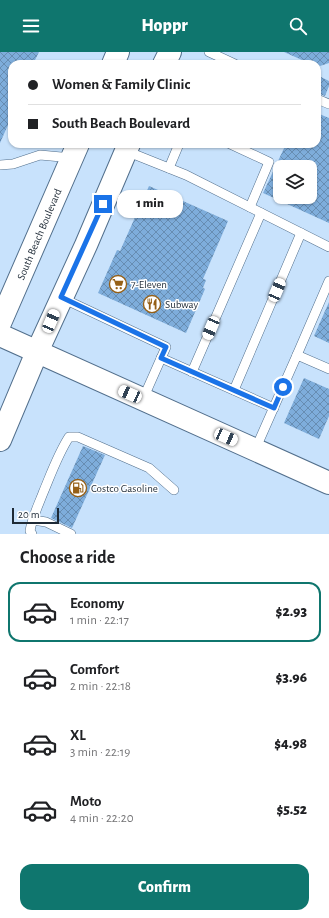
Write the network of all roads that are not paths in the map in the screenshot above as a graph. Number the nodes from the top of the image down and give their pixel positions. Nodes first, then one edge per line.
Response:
1 (209, 52) edge
2 (226, 60) edge
3 (128, 148) edge
4 (130, 148) edge
5 (177, 148) edge
6 (239, 148) edge
7 (75, 151) edge
8 (0, 165) edge
9 (169, 168) junction
10 (250, 207) junction
11 (261, 213) junction
12 (301, 233) junction
13 (329, 247) edge
14 (329, 281) edge
15 (61, 297) junction
16 (0, 323) edge
17 (0, 335) edge
18 (36, 352) junction
19 (297, 355) junction
20 (161, 358) junction
21 (329, 369) edge
22 (192, 372) junction
23 (234, 390) junction
24 (143, 399) junction
25 (274, 408) junction
26 (0, 440) edge
27 (255, 450) junction
28 (329, 483) edge
29 (174, 490) dead end
30 (33, 520) junction
31 (32, 534) edge
32 (71, 534) edge

1 - 2 lane
3 - 15 main road
4 - 9 lane
5 - 9 lane
6 - 10 lane
7 - 8 lane
7 - 16 main road, South Beach Boulevard
9 - 10 lane
10 - 11 lane
11 - 12 lane
11 - 22 lane
12 - 13 lane
12 - 23 lane
14 - 19 lane
15 - 18 main road
15 - 20 lane
17 - 18 main road
18 - 24 main road
18 - 26 main road
19 - 21 lane
19 - 25 lane
20 - 22 lane
20 - 24 lane
22 - 23 lane
23 - 25 lane
24 - 27 main road
25 - 27 lane
27 - 28 main road
29 - 30 lane
30 - 31 lane
30 - 32 lane

